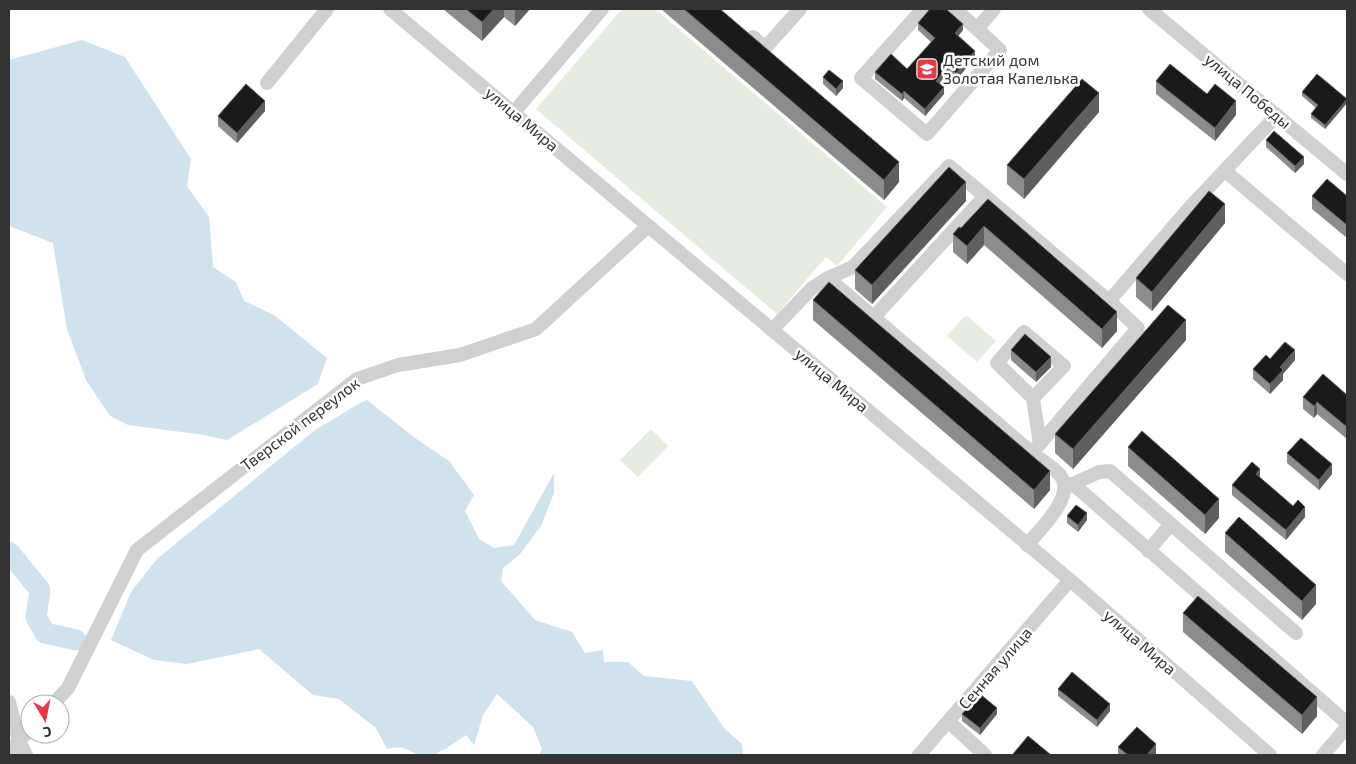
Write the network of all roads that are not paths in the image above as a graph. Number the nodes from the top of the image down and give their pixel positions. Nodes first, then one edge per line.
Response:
1 (327, 9) edge
2 (390, 9) edge
3 (602, 9) edge
4 (800, 9) edge
5 (922, 9) edge
6 (955, 9) edge
7 (994, 9) edge
8 (1149, 9) edge
9 (743, 28) edge
10 (978, 28) junction
11 (268, 83) dead end
12 (514, 112) junction
13 (1277, 115) junction
14 (1342, 160) edge
15 (1225, 170) junction
16 (1347, 174) edge
17 (985, 196) junction
18 (648, 226) junction
19 (1347, 274) edge
20 (828, 278) junction
21 (1109, 301) junction
22 (874, 317) junction
23 (772, 330) junction
24 (1033, 398) junction
25 (1036, 449) junction
26 (1070, 486) junction
27 (1171, 524) junction
28 (1027, 545) junction
29 (1148, 551) junction
30 (1070, 580) junction
31 (1296, 633) dead end
32 (62, 694) edge
33 (9, 702) edge
34 (949, 722) junction
35 (1347, 725) edge
36 (19, 741) junction
37 (9, 752) edge
38 (26, 755) edge
39 (919, 755) edge
40 (985, 755) edge
41 (1270, 755) edge
42 (1323, 755) edge

1 - 11 street
2 - 12 street, улица Мира
3 - 12 street
4 - 9 street
5 - 10 street
6 - 10 street
7 - 10 street
8 - 13 street, улица Победы
12 - 18 street, улица Мира
13 - 14 street, улица Победы
13 - 15 street
14 - 16 street, улица Победы
15 - 19 street
15 - 21 street
17 - 20 street
17 - 21 street
17 - 22 street
18 - 23 street, улица Мира
18 - 32 street, Тверской переулок
20 - 22 street
20 - 23 street
21 - 25 street
22 - 25 street
23 - 28 street, улица Мира
24 - 24 street
24 - 25 street
25 - 26 street
26 - 27 street
26 - 28 street
26 - 29 street
27 - 29 street
27 - 31 street
28 - 30 street, улица Мира
29 - 35 street
30 - 34 street, Сенная улица
30 - 41 street, улица Мира
33 - 36 street
34 - 39 street, Сенная улица
34 - 40 street
35 - 42 street
36 - 37 street
36 - 38 street

